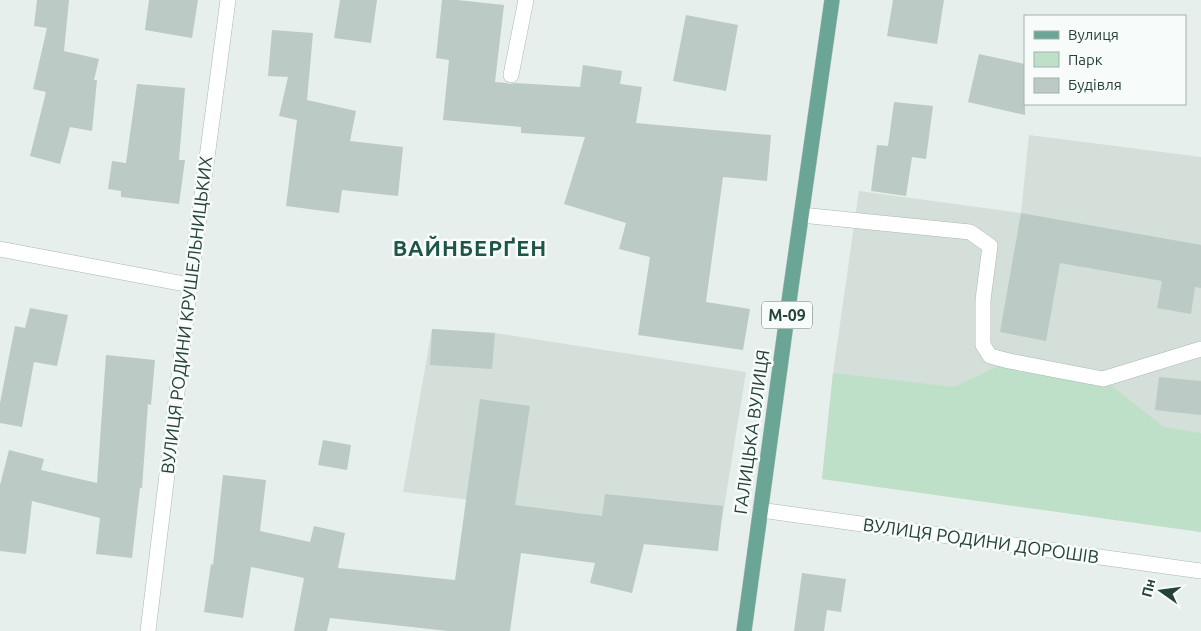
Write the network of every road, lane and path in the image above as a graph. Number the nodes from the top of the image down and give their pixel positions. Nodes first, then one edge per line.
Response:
1 (228, 0) edge
2 (526, 0) edge
3 (832, 0) edge
4 (511, 75) dead end
5 (801, 215) junction
6 (0, 249) edge
7 (190, 286) junction
8 (1201, 349) edge
9 (760, 510) junction
10 (1201, 571) edge
11 (148, 631) edge
12 (744, 631) edge

1 - 7 street, ВУЛИЦЯ РОДИНИ КРУШЕЛЬНИЦЬКИХ
2 - 4 street
3 - 5 main road, ГАЛИЦЬКА ВУЛИЦЯ / М-09
5 - 8 street
5 - 9 main road, ГАЛИЦЬКА ВУЛИЦЯ / М-09
6 - 7 street
7 - 11 street, ВУЛИЦЯ РОДИНИ КРУШЕЛЬНИЦЬКИХ
9 - 10 street, ВУЛИЦЯ РОДИНИ ДОРОШІВ
9 - 12 main road, ГАЛИЦЬКА ВУЛИЦЯ / М-09

